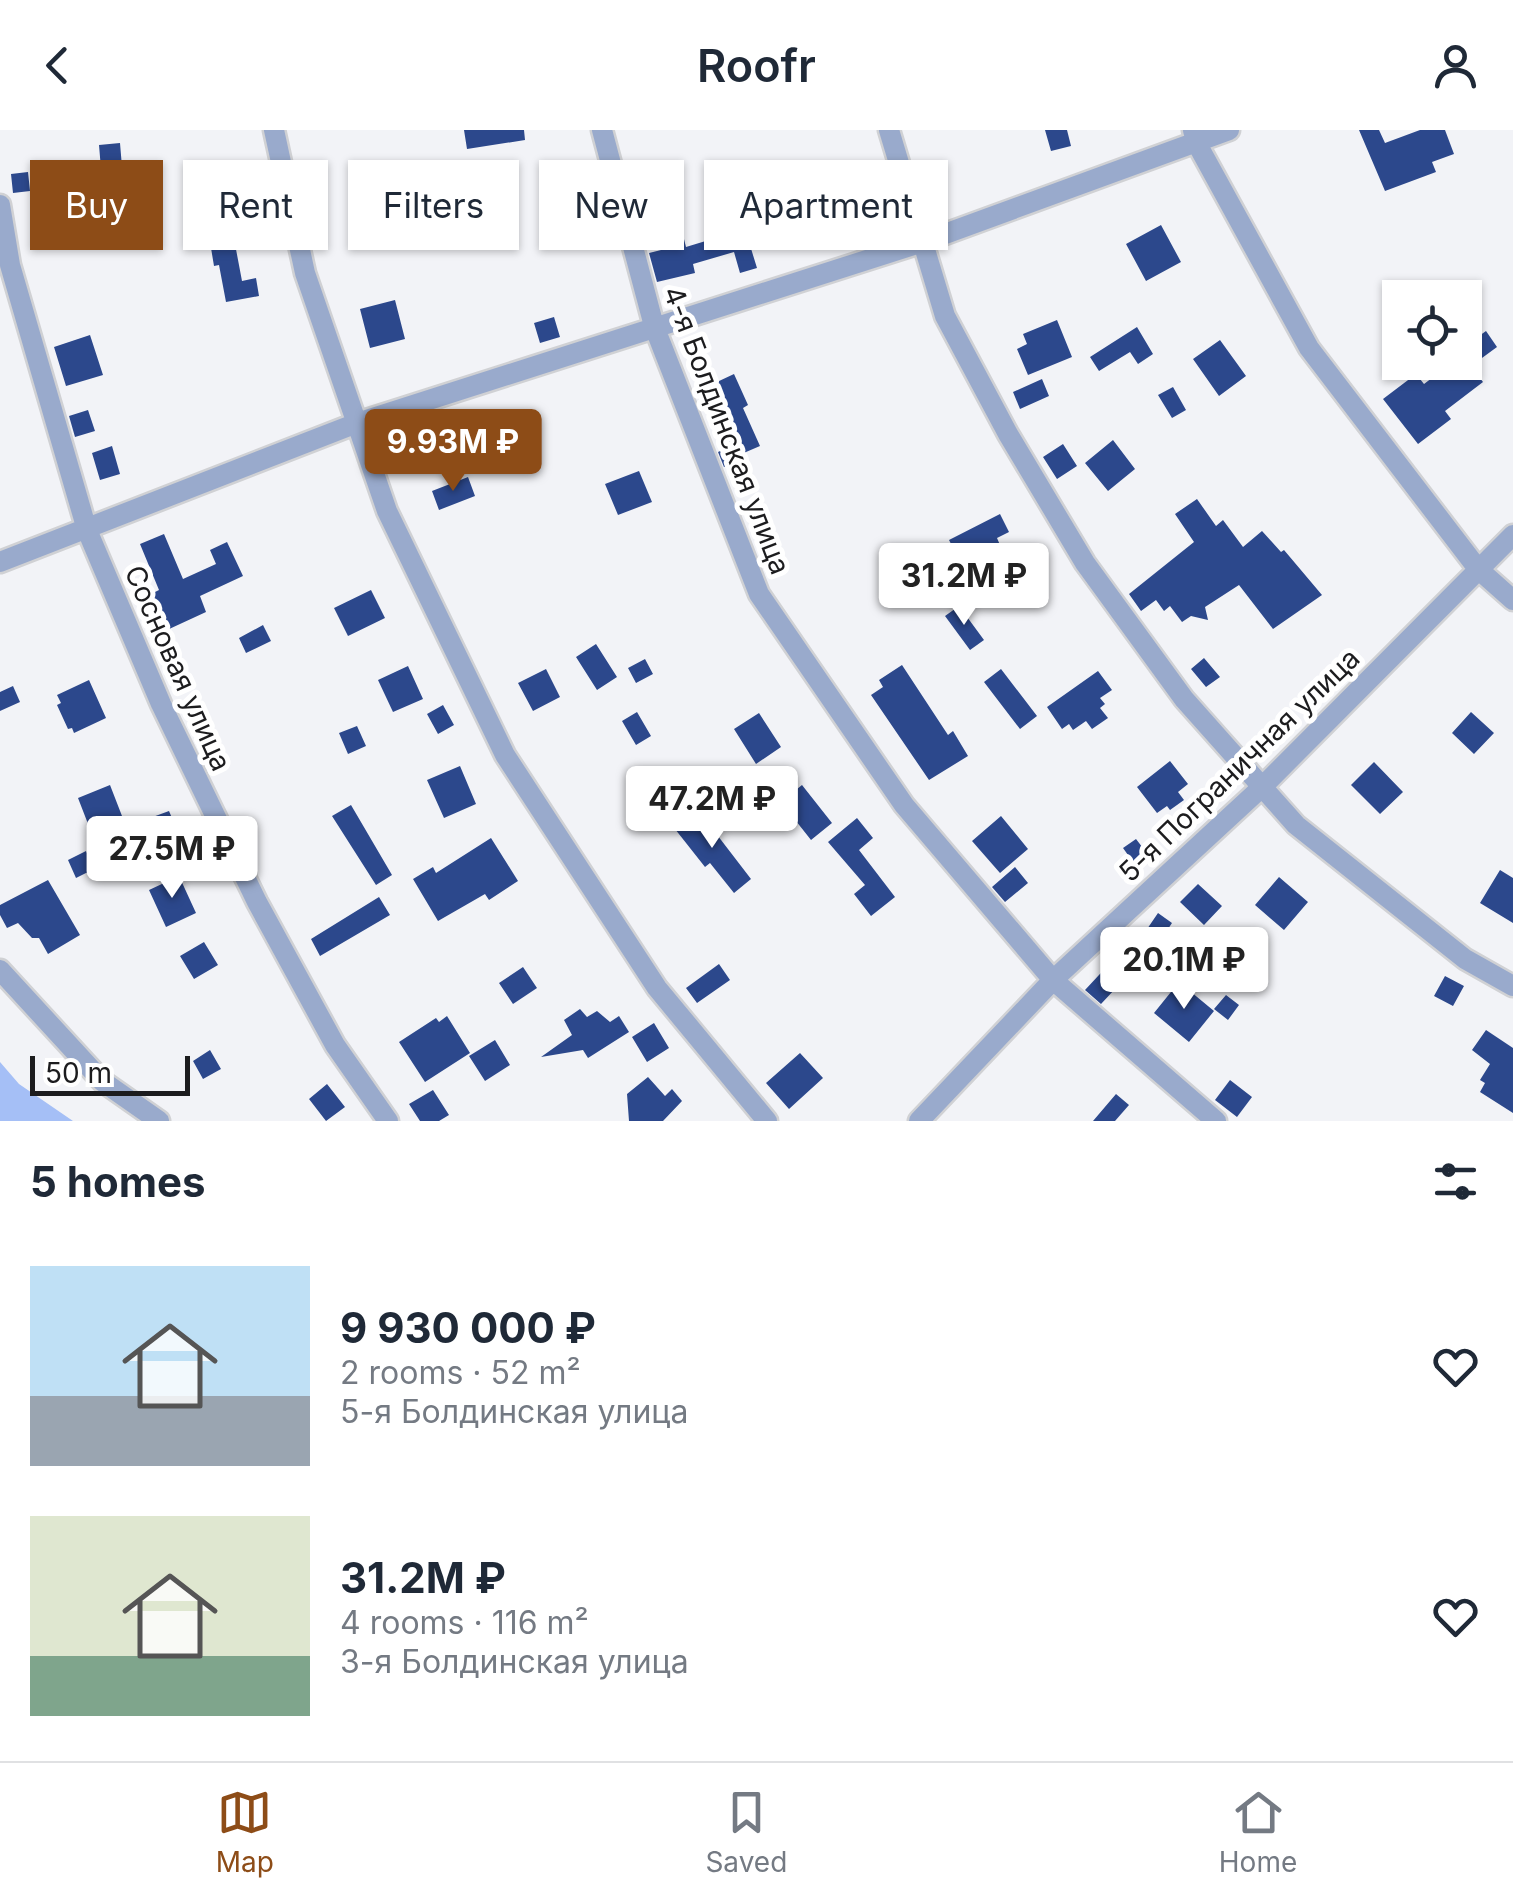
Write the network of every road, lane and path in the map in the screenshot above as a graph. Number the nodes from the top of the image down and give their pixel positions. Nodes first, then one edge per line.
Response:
1 (274, 130) edge
2 (602, 130) edge
3 (889, 130) edge
4 (1229, 130) edge
5 (1194, 136) edge
6 (898, 160) edge
7 (0, 205) edge
8 (948, 232) edge
9 (896, 250) edge
10 (924, 250) edge
11 (654, 326) junction
12 (357, 423) junction
13 (86, 530) junction
14 (1513, 534) edge
15 (0, 562) edge
16 (1478, 569) junction
17 (1513, 600) edge
18 (1262, 786) junction
19 (0, 970) edge
20 (1053, 980) junction
21 (1513, 986) edge
22 (159, 1121) edge
23 (388, 1121) edge
24 (767, 1121) edge
25 (919, 1121) edge
26 (1216, 1121) edge

1 - 12 street
2 - 11 street, 4-я Болдинская улица
3 - 6 street
4 - 5 street
5 - 8 street
5 - 16 street
7 - 13 street, Сосновая улица
9 - 11 street
10 - 18 street
11 - 12 street
11 - 20 street, 4-я Болдинская улица
12 - 13 street
12 - 24 street
13 - 15 street
13 - 23 street, Сосновая улица
14 - 16 street, 5-я Пограничная улица
16 - 17 street
16 - 18 street, 5-я Пограничная улица
18 - 20 street, 5-я Пограничная улица
18 - 21 street
19 - 22 street
20 - 25 street, 5-я Пограничная улица
20 - 26 street, 4-я Болдинская улица

